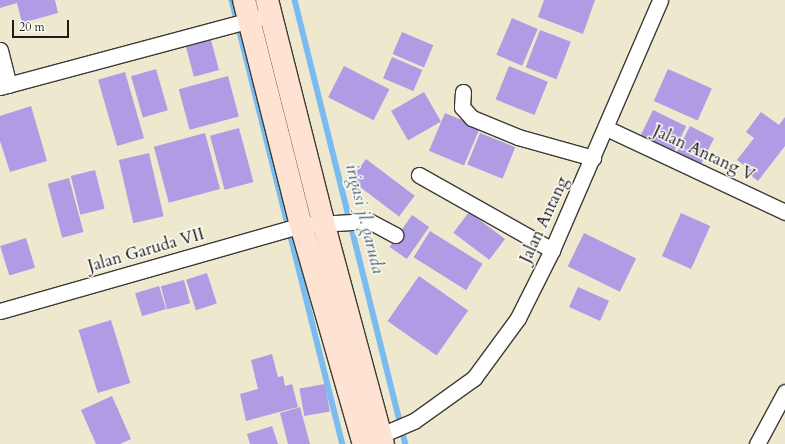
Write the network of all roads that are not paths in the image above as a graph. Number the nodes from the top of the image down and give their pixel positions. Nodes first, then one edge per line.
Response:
1 (660, 0) edge
2 (269, 8) edge
3 (247, 10) edge
4 (0, 50) edge
5 (4, 86) edge
6 (462, 92) dead end
7 (606, 128) junction
8 (593, 158) junction
9 (419, 175) dead end
10 (785, 212) edge
11 (323, 222) junction
12 (301, 225) junction
13 (395, 235) dead end
14 (552, 250) junction
15 (0, 311) edge
16 (785, 392) edge
17 (381, 438) edge
18 (757, 444) edge

1 - 7 street, Jalan Antang
2 - 3 street
2 - 11 main road
3 - 5 street
3 - 12 main road
4 - 5 street
6 - 8 street
7 - 8 street, Jalan Antang
7 - 10 street, Jalan Antang V
8 - 14 street, Jalan Antang
9 - 14 street
11 - 12 street, Jalan Garuda VII
11 - 13 street, Jalan Garuda VII
11 - 17 main road
12 - 15 street, Jalan Garuda VII
12 - 17 main road
14 - 17 street, Jalan Antang
16 - 18 street

